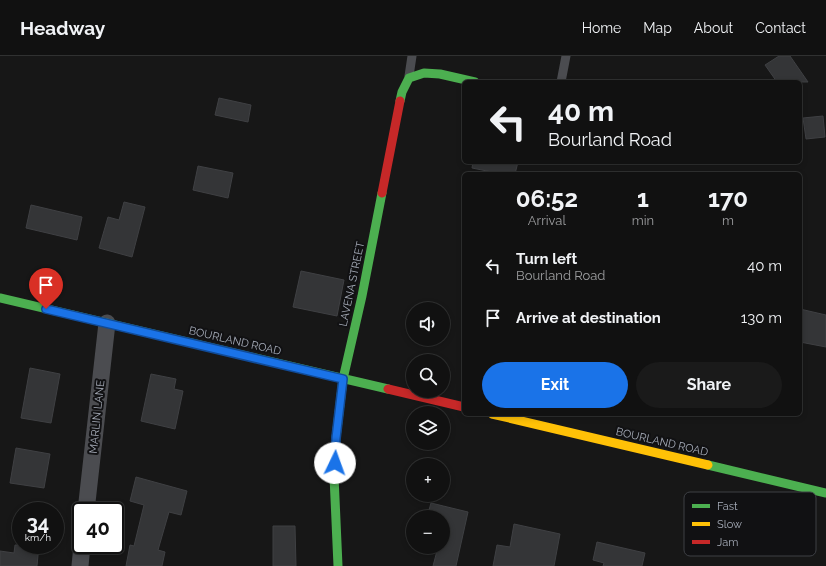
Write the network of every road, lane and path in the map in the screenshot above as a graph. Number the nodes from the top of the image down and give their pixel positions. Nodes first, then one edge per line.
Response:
1 (412, 56) edge
2 (566, 56) edge
3 (409, 78) junction
4 (466, 80) edge
5 (561, 80) edge
6 (0, 298) edge
7 (107, 323) junction
8 (343, 379) junction
9 (462, 407) edge
10 (500, 416) edge
11 (826, 493) edge
12 (87, 502) edge
13 (81, 554) edge
14 (80, 566) edge
15 (338, 566) edge

1 - 3 lane
2 - 5 lane
3 - 4 main road
3 - 8 main road, LAVENA STREET
6 - 7 main road, BOURLAND ROAD
7 - 8 main road, BOURLAND ROAD
7 - 12 street, MARLIN LANE
8 - 9 main road, BOURLAND ROAD
8 - 15 main road, LAVENA STREET
10 - 11 main road, BOURLAND ROAD
13 - 14 street

